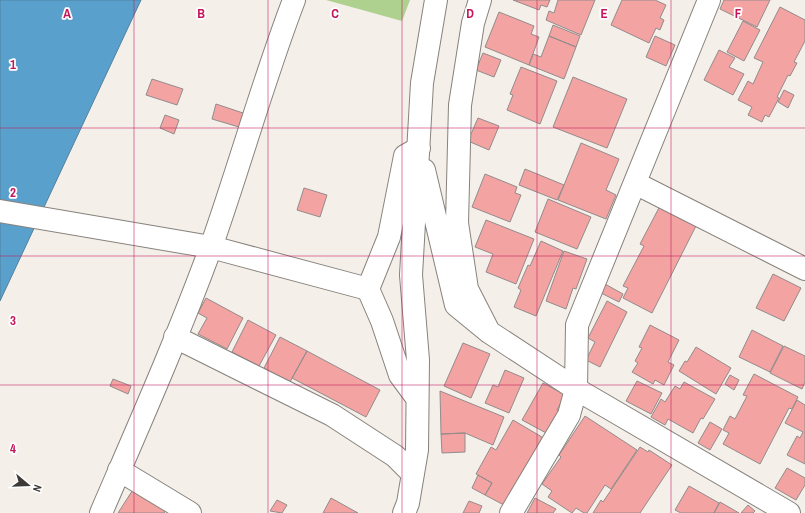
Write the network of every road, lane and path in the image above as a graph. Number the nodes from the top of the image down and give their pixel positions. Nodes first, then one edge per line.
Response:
1 (294, 0) edge
2 (436, 0) edge
3 (480, 0) edge
4 (709, 0) edge
5 (419, 148) junction
6 (635, 183) junction
7 (0, 211) edge
8 (211, 247) junction
9 (805, 269) edge
10 (368, 289) junction
11 (489, 332) junction
12 (175, 337) junction
13 (576, 389) junction
14 (417, 398) junction
15 (119, 470) junction
16 (413, 474) junction
17 (412, 510) edge
18 (101, 513) edge
19 (190, 513) edge
20 (511, 513) edge
21 (789, 513) edge

1 - 8 street
2 - 5 street
3 - 11 street
4 - 6 street
5 - 10 street
5 - 11 street
5 - 14 street
6 - 9 street
6 - 13 street
7 - 8 street
8 - 10 street
8 - 12 street
10 - 14 street
11 - 13 street
12 - 15 street
12 - 16 street
13 - 20 street
13 - 21 street
14 - 16 street
15 - 18 street
15 - 19 street
16 - 17 street

